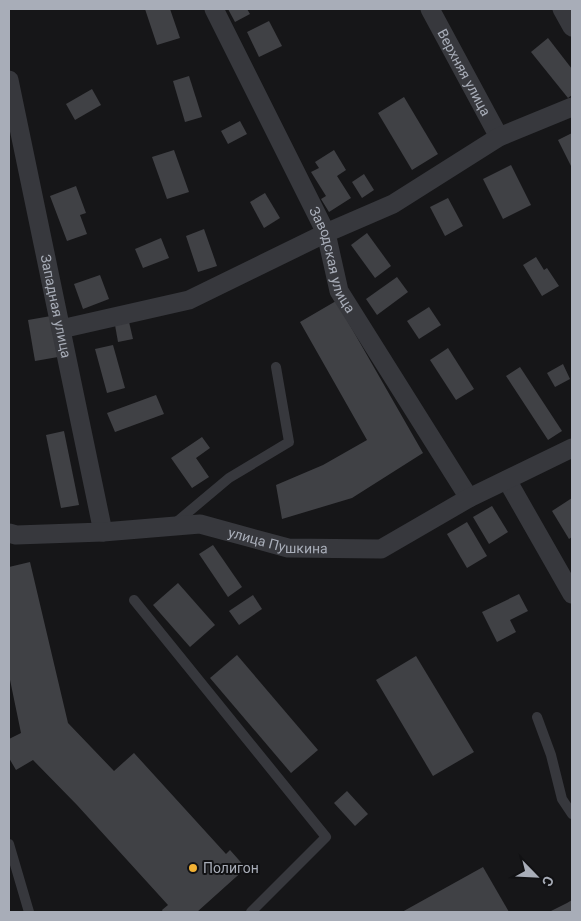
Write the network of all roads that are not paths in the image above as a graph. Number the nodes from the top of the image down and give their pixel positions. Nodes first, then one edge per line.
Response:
1 (214, 9) edge
2 (430, 9) edge
3 (562, 9) edge
4 (572, 27) edge
5 (9, 80) edge
6 (572, 107) edge
7 (499, 137) junction
8 (326, 233) junction
9 (61, 329) junction
10 (276, 367) dead end
11 (572, 448) edge
12 (507, 480) junction
13 (469, 498) junction
14 (172, 526) junction
15 (9, 532) edge
16 (104, 532) junction
17 (572, 594) edge
18 (134, 600) dead end
19 (538, 717) dead end
20 (572, 814) edge
21 (9, 844) edge
22 (29, 912) edge
23 (251, 912) edge

1 - 8 street, Заводская улица
2 - 7 street, Верхняя улица
3 - 4 street
5 - 9 street, Западная улица
6 - 7 street
7 - 8 street
8 - 9 street
8 - 13 street, Заводская улица
9 - 16 street, Западная улица
10 - 14 lane
11 - 12 street, улица Пушкина
12 - 13 street, улица Пушкина
12 - 17 street
13 - 14 street, улица Пушкина
14 - 16 street, улица Пушкина
15 - 16 street, улица Пушкина
18 - 23 lane
19 - 20 lane
21 - 22 lane

